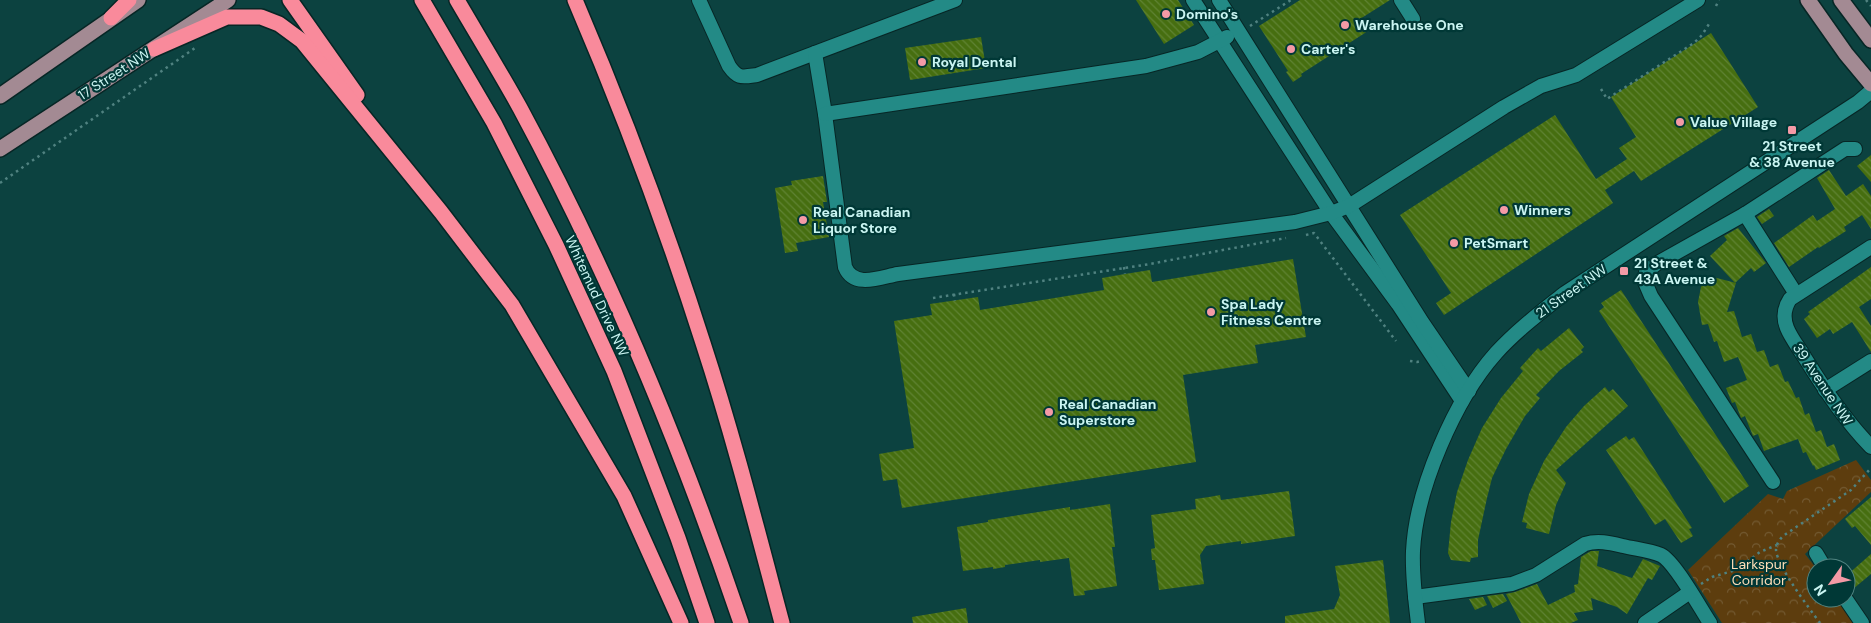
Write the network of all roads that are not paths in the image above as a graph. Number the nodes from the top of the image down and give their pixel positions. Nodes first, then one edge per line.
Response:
1 (129, 0) edge
2 (138, 0) edge
3 (228, 0) edge
4 (290, 0) edge
5 (422, 0) edge
6 (457, 0) edge
7 (575, 0) edge
8 (955, 0) edge
9 (1193, 0) edge
10 (1219, 0) edge
11 (1401, 0) edge
12 (1698, 0) edge
13 (1808, 0) edge
14 (1841, 0) edge
15 (704, 2) edge
16 (111, 18) junction
17 (1413, 19) dead end
18 (1242, 28) junction
19 (1871, 40) edge
20 (1220, 41) junction
21 (154, 49) junction
22 (814, 53) junction
23 (1871, 84) edge
24 (1871, 90) edge
25 (0, 96) edge
26 (825, 114) junction
27 (0, 149) edge
28 (1855, 149) dead end
29 (1348, 206) junction
30 (441, 212) junction
31 (1331, 213) junction
32 (1744, 214) junction
33 (1871, 247) edge
34 (1796, 294) junction
35 (1871, 361) edge
36 (1825, 390) junction
37 (1465, 396) junction
38 (1871, 447) edge
39 (1773, 482) dead end
40 (1816, 553) dead end
41 (1819, 558) edge
42 (1690, 592) junction
43 (1415, 597) junction
44 (1852, 608) edge
45 (681, 623) edge
46 (707, 623) edge
47 (741, 623) edge
48 (782, 623) edge
49 (1418, 623) edge
50 (1645, 623) edge
51 (1710, 623) edge
52 (1862, 623) edge

1 - 16 highway
2 - 16 main road
3 - 21 main road, 17 Street NW
4 - 30 highway
5 - 46 highway, Whitemud Drive NW
6 - 47 highway, Whitemud Drive NW
7 - 48 highway
8 - 22 street
9 - 20 street
10 - 18 street
11 - 17 street
12 - 29 street
13 - 23 main road
14 - 19 main road
15 - 22 street
16 - 25 main road
18 - 20 street
18 - 29 street
20 - 26 street
20 - 31 street
21 - 27 main road, 17 Street NW
21 - 30 highway
22 - 26 street
24 - 37 street, 21 Street NW
26 - 31 street
28 - 32 street
29 - 31 street
29 - 37 street
30 - 45 highway
31 - 37 street
32 - 34 street
32 - 39 street
33 - 34 street
34 - 36 street, 39 Avenue NW
35 - 36 street
36 - 38 street, 39 Avenue NW
37 - 43 street, 21 Street NW
40 - 41 street
42 - 43 street
42 - 50 street
42 - 51 street
43 - 49 street, 21 Street NW
44 - 52 street

